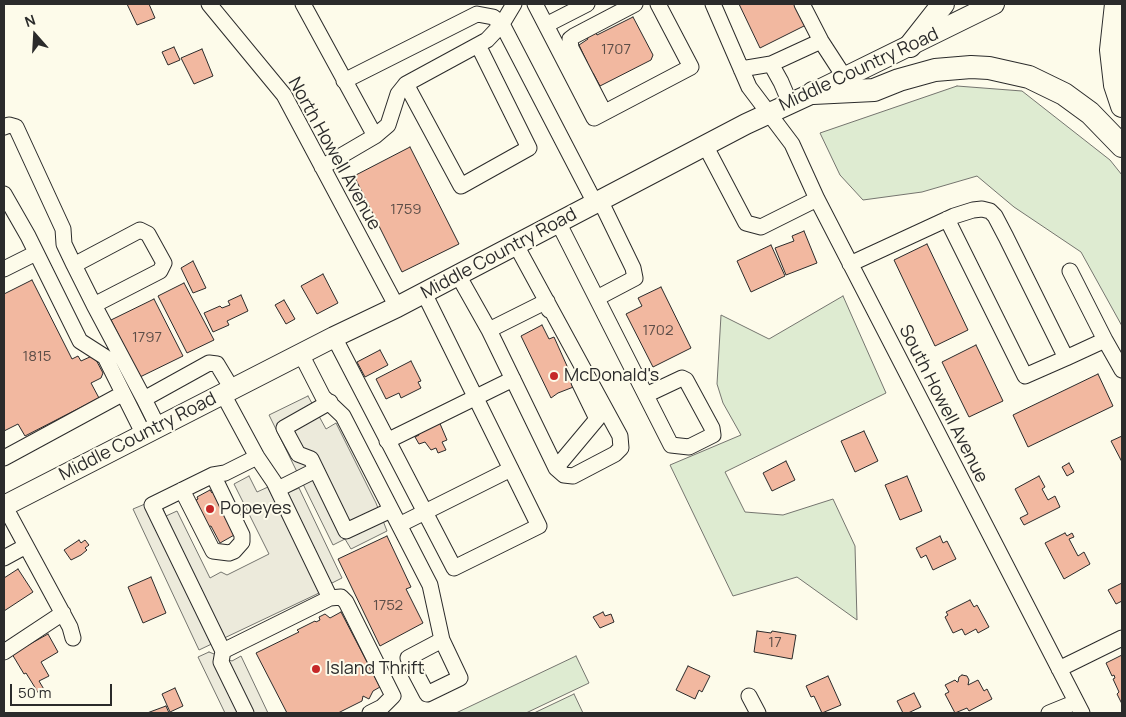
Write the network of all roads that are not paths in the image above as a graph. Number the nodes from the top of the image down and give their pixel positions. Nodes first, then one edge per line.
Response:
1 (209, 4) edge
2 (303, 4) edge
3 (514, 4) edge
4 (535, 4) edge
5 (587, 4) edge
6 (635, 4) edge
7 (658, 4) edge
8 (712, 4) edge
9 (802, 4) edge
10 (943, 4) edge
11 (994, 4) edge
12 (1116, 4) edge
13 (502, 24) junction
14 (546, 25) junction
15 (821, 41) junction
16 (478, 45) junction
17 (910, 46) junction
18 (771, 64) junction
19 (740, 69) junction
20 (845, 78) junction
21 (344, 81) junction
22 (406, 84) junction
23 (813, 93) junction
24 (790, 103) junction
25 (1122, 106) edge
26 (604, 112) junction
27 (770, 113) junction
28 (4, 127) edge
29 (375, 136) junction
30 (705, 145) junction
31 (1122, 146) edge
32 (322, 167) junction
33 (4, 194) edge
34 (817, 199) junction
35 (598, 202) junction
36 (947, 219) junction
37 (558, 222) junction
38 (516, 244) junction
39 (36, 253) junction
40 (850, 264) junction
41 (74, 265) junction
42 (4, 269) edge
43 (1070, 271) dead end
44 (458, 275) junction
45 (424, 293) junction
46 (597, 298) junction
47 (546, 301) junction
48 (94, 305) junction
49 (397, 307) junction
50 (489, 330) junction
51 (334, 337) junction
52 (1105, 340) junction
53 (301, 354) junction
54 (1066, 358) junction
55 (1122, 370) edge
56 (513, 379) junction
57 (228, 391) junction
58 (122, 394) junction
59 (646, 395) junction
60 (476, 398) junction
61 (144, 399) junction
62 (330, 402) junction
63 (151, 431) junction
64 (387, 441) junction
65 (257, 457) junction
66 (4, 458) edge
67 (556, 468) junction
68 (511, 469) junction
69 (316, 470) junction
70 (213, 475) junction
71 (278, 489) junction
72 (182, 490) junction
73 (4, 505) edge
74 (391, 510) junction
75 (424, 512) junction
76 (399, 525) junction
77 (26, 546) junction
78 (4, 558) edge
79 (330, 598) junction
80 (62, 613) junction
81 (73, 638) dead end
82 (1122, 638) edge
83 (442, 640) dead end
84 (222, 651) junction
85 (4, 652) edge
86 (1059, 669) junction
87 (749, 696) dead end
88 (1079, 708) edge
89 (246, 713) edge
90 (370, 713) edge
91 (758, 713) edge
92 (1048, 713) edge

1 - 32 street, North Howell Avenue
2 - 21 street
3 - 13 street
4 - 14 street
5 - 14 street
6 - 26 street
7 - 26 street
8 - 19 street, South Howell Avenue
9 - 15 street
10 - 17 highway
11 - 17 main road, Middle Country Road
12 - 25 highway
13 - 16 street
13 - 21 street
13 - 35 street
14 - 26 street
15 - 18 street
15 - 20 street
16 - 22 street
16 - 22 street
17 - 20 main road, Middle Country Road
18 - 19 street
18 - 24 street
19 - 27 street, South Howell Avenue
20 - 23 main road, Middle Country Road
21 - 29 street
22 - 29 street
23 - 24 main road, Middle Country Road
23 - 31 highway
24 - 27 main road, Middle Country Road
27 - 30 main road, Middle Country Road
27 - 34 street, South Howell Avenue
28 - 41 street
29 - 32 street
30 - 34 street
30 - 35 main road, Middle Country Road
32 - 49 street, North Howell Avenue
33 - 39 street
34 - 40 street, South Howell Avenue
35 - 37 main road, Middle Country Road
35 - 46 street
36 - 40 street
36 - 54 street
36 - 54 street
37 - 38 main road, Middle Country Road
37 - 46 street
38 - 44 main road, Middle Country Road
38 - 47 street
39 - 42 street
39 - 58 street
40 - 86 street, South Howell Avenue
41 - 48 street
41 - 48 street
43 - 52 street
44 - 45 main road, Middle Country Road
44 - 50 street
45 - 49 main road, Middle Country Road
45 - 60 street
46 - 59 street
47 - 50 street
47 - 67 street
47 - 67 street
48 - 61 street
49 - 51 main road, Middle Country Road
50 - 56 street
51 - 53 main road, Middle Country Road
51 - 64 street
52 - 54 street
52 - 55 street
53 - 57 main road, Middle Country Road
53 - 62 street
56 - 60 street
56 - 67 street
57 - 61 street
57 - 63 main road, Middle Country Road
57 - 65 street
58 - 63 street
58 - 66 street
59 - 59 street
60 - 64 street
60 - 68 street
61 - 63 street
62 - 69 street
62 - 74 street
63 - 73 main road, Middle Country Road
64 - 75 street
65 - 70 street
65 - 71 street
68 - 75 street
68 - 75 street
69 - 71 street
69 - 74 street
70 - 72 street
70 - 72 street
71 - 79 street
72 - 84 street
73 - 77 street
74 - 76 street
75 - 76 street
76 - 83 street
77 - 78 street
77 - 80 street
79 - 84 street
79 - 90 street
80 - 81 street
80 - 85 street
82 - 86 street
84 - 89 street
86 - 88 street, South Howell Avenue
87 - 91 street
88 - 92 street

